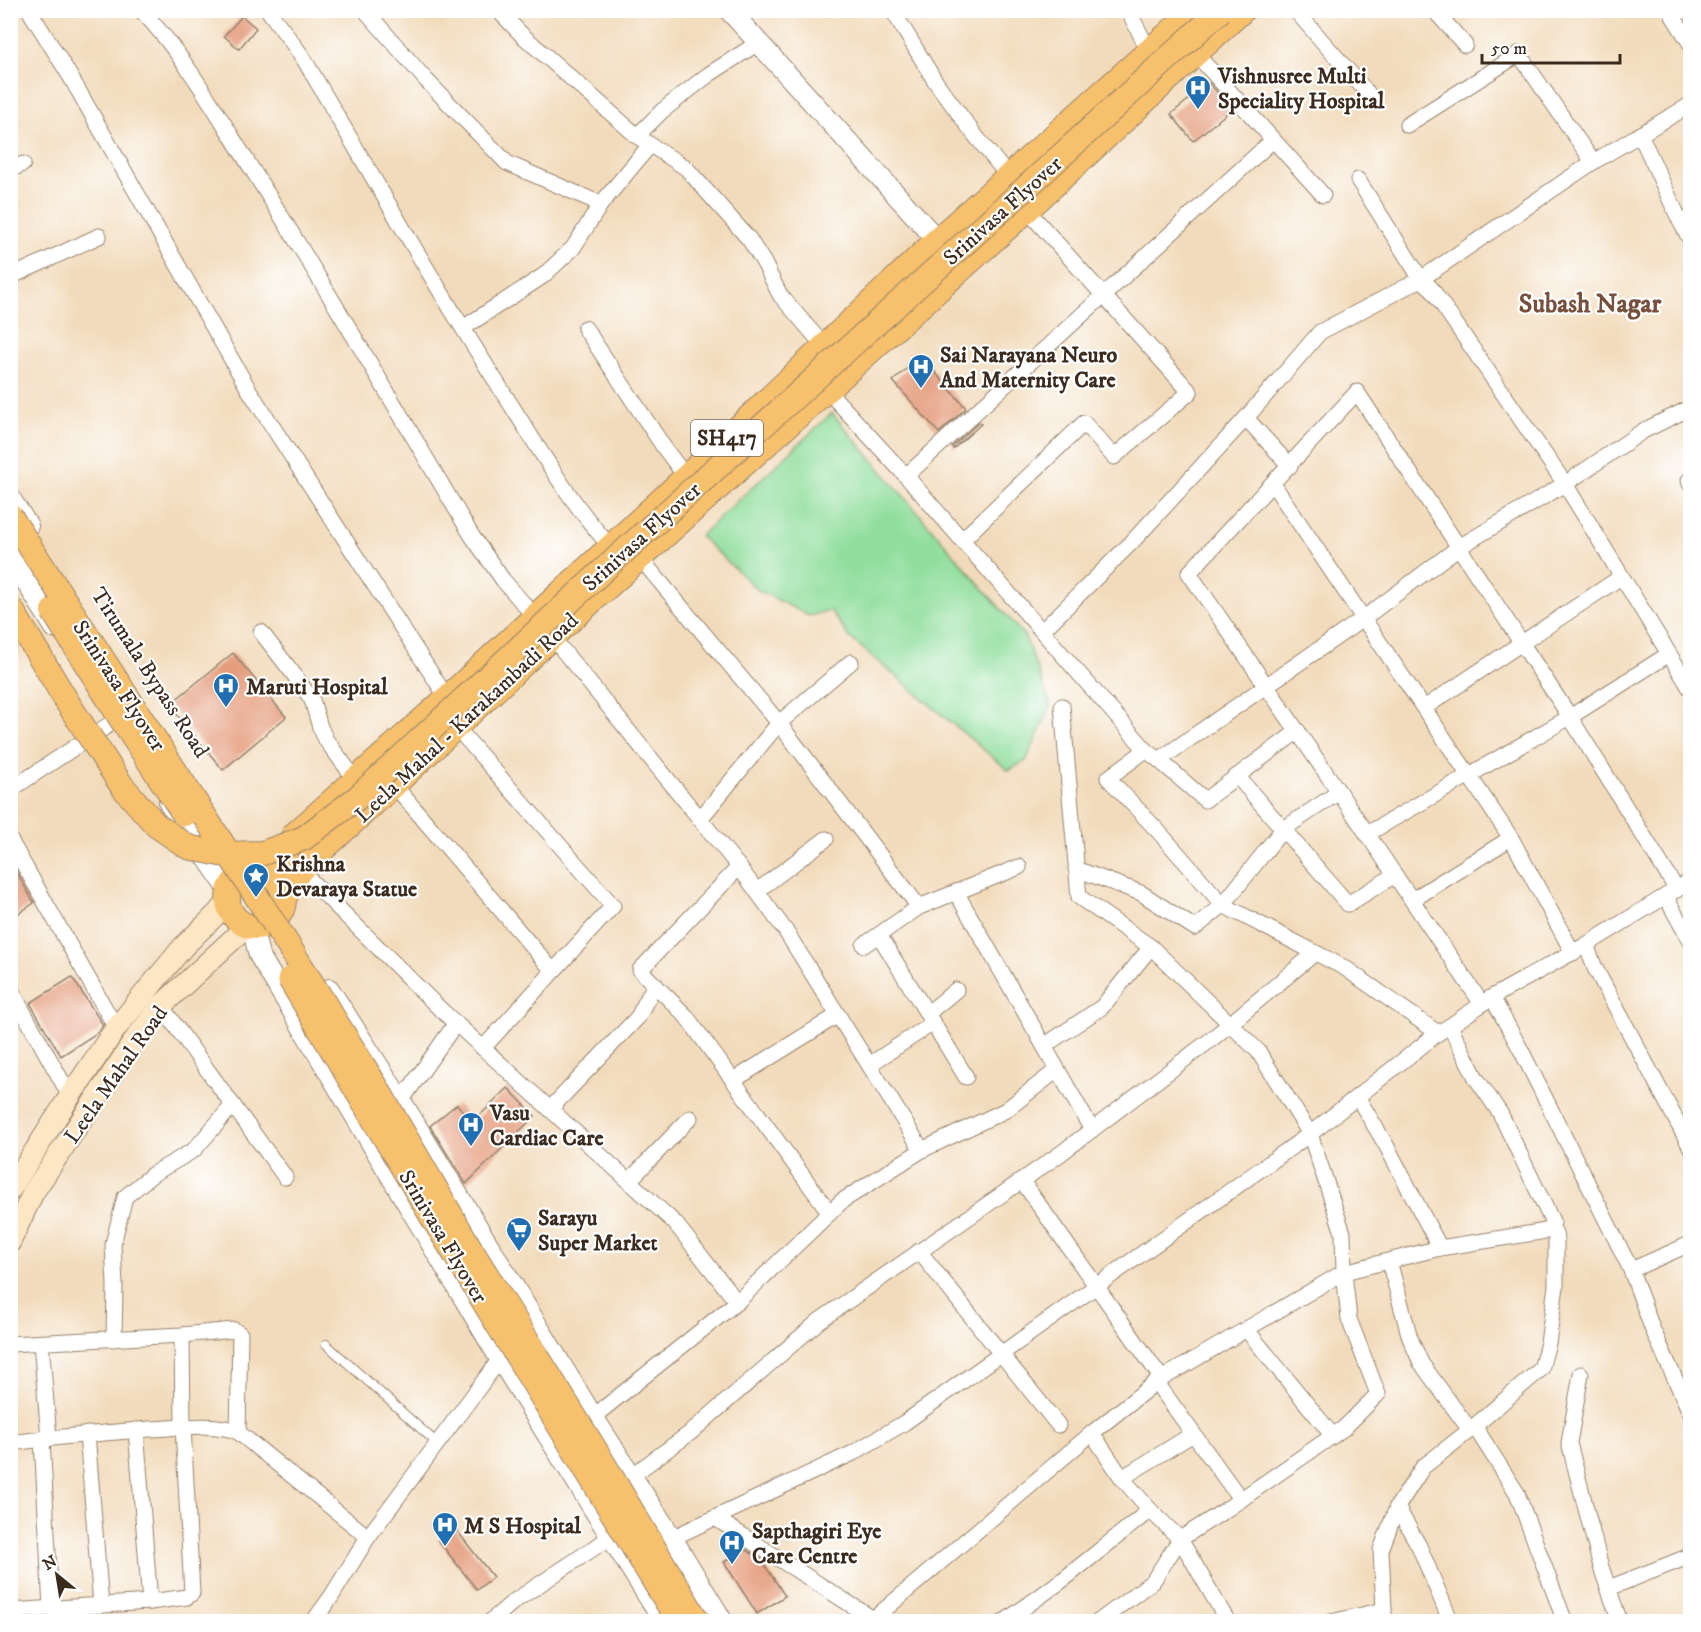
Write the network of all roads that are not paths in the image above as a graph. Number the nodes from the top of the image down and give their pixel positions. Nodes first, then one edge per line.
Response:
1 (29, 10) edge
2 (141, 10) edge
3 (268, 10) edge
4 (365, 10) edge
5 (498, 10) edge
6 (729, 10) edge
7 (1128, 10) edge
8 (1195, 10) edge
9 (1221, 10) edge
10 (1244, 10) edge
11 (1295, 10) edge
12 (1434, 10) edge
13 (896, 16) dead end
14 (1673, 16) dead end
15 (758, 43) junction
16 (1690, 44) edge
17 (1465, 45) dead end
18 (1149, 51) junction
19 (1196, 54) junction
20 (1372, 98) dead end
21 (1690, 105) edge
22 (1407, 125) dead end
23 (1640, 134) junction
24 (643, 140) junction
25 (1273, 140) junction
26 (1593, 162) junction
27 (1009, 177) junction
28 (1358, 180) dead end
29 (1323, 195) dead end
30 (601, 204) junction
31 (1027, 210) junction
32 (99, 236) dead end
33 (1690, 239) edge
34 (937, 240) junction
35 (962, 268) junction
36 (10, 277) edge
37 (1422, 279) junction
38 (1103, 296) junction
39 (463, 328) junction
40 (585, 328) dead end
41 (824, 346) junction
42 (826, 390) junction
43 (1690, 408) edge
44 (1246, 418) junction
45 (1290, 466) junction
46 (906, 476) junction
47 (686, 477) junction
48 (1273, 484) junction
49 (1565, 484) junction
50 (10, 498) edge
51 (10, 516) edge
52 (962, 540) junction
53 (10, 544) edge
54 (610, 546) junction
55 (1459, 547) junction
56 (10, 556) edge
57 (640, 558) junction
58 (1622, 577) junction
59 (10, 607) edge
60 (534, 616) junction
61 (1364, 618) junction
62 (1042, 631) junction
63 (261, 632) dead end
64 (552, 637) junction
65 (1522, 644) junction
66 (1669, 654) junction
67 (851, 662) dead end
68 (1265, 686) junction
69 (1690, 688) edge
70 (447, 698) junction
71 (1062, 706) dead end
72 (1424, 708) junction
73 (1570, 717) junction
74 (113, 722) junction
75 (780, 723) junction
76 (456, 727) junction
77 (1298, 731) junction
78 (1146, 750) junction
79 (1159, 760) junction
80 (1469, 775) junction
81 (1237, 776) junction
82 (355, 779) junction
83 (394, 785) junction
84 (10, 790) edge
85 (1339, 792) junction
86 (700, 819) junction
87 (1282, 830) junction
88 (1367, 834) junction
89 (1511, 838) junction
90 (826, 839) dead end
91 (10, 840) edge
92 (739, 867) junction
93 (1019, 867) dead end
94 (1076, 869) junction
95 (300, 870) junction
96 (1395, 875) junction
97 (1690, 881) edge
98 (273, 890) junction
99 (757, 891) junction
100 (956, 892) junction
101 (1672, 894) junction
102 (229, 897) junction
103 (1412, 900) junction
104 (1222, 905) junction
105 (919, 907) junction
106 (249, 927) junction
107 (879, 935) junction
108 (1690, 941) edge
109 (864, 945) dead end
110 (1151, 947) junction
111 (1580, 949) junction
112 (1315, 953) junction
113 (553, 971) junction
114 (655, 984) junction
115 (10, 988) edge
116 (956, 990) dead end
117 (1487, 1000) junction
118 (161, 1006) junction
119 (838, 1015) junction
120 (930, 1018) junction
121 (456, 1023) junction
122 (1230, 1024) junction
123 (116, 1028) junction
124 (1444, 1030) junction
125 (1044, 1046) junction
126 (483, 1048) junction
127 (869, 1065) junction
128 (1057, 1070) junction
129 (966, 1077) dead end
130 (734, 1080) junction
131 (70, 1096) junction
132 (1358, 1098) junction
133 (401, 1101) junction
134 (233, 1105) junction
135 (550, 1109) junction
136 (690, 1118) dead end
137 (1092, 1130) junction
138 (1310, 1134) junction
139 (1690, 1146) edge
140 (922, 1150) junction
141 (285, 1177) dead end
142 (1022, 1180) junction
143 (629, 1181) junction
144 (10, 1190) edge
145 (830, 1213) junction
146 (1551, 1228) junction
147 (13, 1229) edge
148 (1690, 1244) edge
149 (1440, 1248) junction
150 (920, 1251) junction
151 (1389, 1261) junction
152 (1630, 1270) junction
153 (1344, 1272) junction
154 (1096, 1286) junction
155 (737, 1302) junction
156 (1246, 1329) junction
157 (182, 1335) junction
158 (114, 1339) junction
159 (41, 1343) junction
160 (10, 1344) edge
161 (326, 1344) dead end
162 (1000, 1353) junction
163 (500, 1359) junction
164 (1581, 1374) dead end
165 (1159, 1381) junction
166 (1690, 1412) edge
167 (593, 1418) junction
168 (1058, 1425) dead end
169 (183, 1427) junction
170 (1473, 1428) junction
171 (136, 1430) junction
172 (238, 1432) junction
173 (1092, 1433) junction
174 (87, 1434) junction
175 (1193, 1434) junction
176 (1333, 1436) junction
177 (46, 1438) junction
178 (10, 1443) edge
179 (438, 1444) junction
180 (630, 1477) junction
181 (1122, 1478) junction
182 (1241, 1500) junction
183 (1397, 1507) junction
184 (1150, 1510) junction
185 (715, 1518) junction
186 (612, 1536) junction
187 (369, 1537) junction
188 (672, 1538) junction
189 (1180, 1539) junction
190 (1690, 1556) edge
191 (1609, 1588) junction
192 (150, 1602) junction
193 (101, 1605) junction
194 (51, 1609) junction
195 (10, 1611) edge
196 (1383, 1616) edge
197 (874, 1621) edge
198 (1005, 1621) edge
199 (313, 1622) edge
200 (490, 1622) edge
201 (664, 1622) edge
202 (679, 1622) edge
203 (698, 1622) edge
204 (723, 1622) edge
205 (1098, 1622) edge
206 (1228, 1622) edge
207 (1331, 1622) edge
208 (1451, 1622) edge
209 (1565, 1622) edge
210 (1620, 1622) edge

1 - 70 street
2 - 60 street
3 - 39 street
4 - 30 street
5 - 24 street
6 - 15 street
7 - 18 street
8 - 18 main road, Leela Mahal - Karakambadi Road / SH417
9 - 59 main road, Srinivasa Flyover, bridge
10 - 19 main road, Leela Mahal - Karakambadi Road / SH417
11 - 20 street
12 - 17 street
13 - 27 street
14 - 16 street
15 - 24 street
15 - 34 street
18 - 27 main road, Leela Mahal - Karakambadi Road / SH417
19 - 25 street
19 - 31 main road, Leela Mahal - Karakambadi Road / SH417
21 - 23 street
22 - 26 street
23 - 26 street
23 - 33 street
24 - 30 street
24 - 41 street
25 - 29 street
25 - 38 street
26 - 37 street
27 - 34 main road, Leela Mahal - Karakambadi Road / SH417
28 - 37 street
30 - 39 street
31 - 35 main road, Leela Mahal - Karakambadi Road / SH417
31 - 38 street
32 - 36 street
34 - 35 street
34 - 41 main road, Leela Mahal - Karakambadi Road / SH417
35 - 42 main road, Leela Mahal - Karakambadi Road / SH417
37 - 44 street
37 - 49 street
38 - 46 street
38 - 52 street
39 - 54 street
40 - 47 street
41 - 47 main road, Leela Mahal - Karakambadi Road / SH417
42 - 46 street
42 - 57 main road, Leela Mahal - Karakambadi Road / SH417
43 - 49 street
44 - 45 street
44 - 62 street
45 - 48 street
45 - 55 street
46 - 52 street
47 - 54 main road, Leela Mahal - Karakambadi Road / SH417
48 - 61 street
48 - 68 street
49 - 55 street
49 - 58 street
50 - 98 street, Tirumala Bypass Road
51 - 203 main road, Srinivasa Flyover, bridge
52 - 62 street
53 - 202 main road, Srinivasa Flyover, bridge
54 - 60 main road, Leela Mahal - Karakambadi Road / SH417
55 - 61 street
55 - 65 street
56 - 74 street
57 - 64 main road, Leela Mahal - Karakambadi Road / SH417
57 - 75 street
58 - 65 street
58 - 66 street
60 - 70 main road, Leela Mahal - Karakambadi Road / SH417
61 - 68 street
61 - 72 street
62 - 78 street
63 - 82 street
64 - 76 main road, Leela Mahal - Karakambadi Road / SH417
64 - 86 street
65 - 72 street
65 - 73 street
66 - 69 street
66 - 73 street
67 - 75 street
68 - 77 street
68 - 79 street
70 - 82 main road, Leela Mahal - Karakambadi Road / SH417
71 - 94 street
72 - 80 street
73 - 80 street
73 - 101 street
74 - 84 street
74 - 102 street
75 - 86 street
75 - 105 street
76 - 83 main road, Leela Mahal - Karakambadi Road / SH417
76 - 113 street
77 - 81 street
77 - 85 street
78 - 79 street
78 - 104 street
79 - 81 street
80 - 88 street
80 - 89 street
81 - 87 street
82 - 98 main road, Leela Mahal - Karakambadi Road / SH417
83 - 95 main road, Leela Mahal - Karakambadi Road / SH417
83 - 113 street
85 - 87 street
85 - 88 street
86 - 92 street
87 - 96 street
87 - 104 street
88 - 96 street
89 - 103 street
89 - 111 street
90 - 99 street
91 - 123 street
92 - 99 street
92 - 114 street
93 - 100 street
94 - 104 street
94 - 110 street
95 - 98 main road, Leela Mahal - Karakambadi Road / SH417
95 - 121 street
96 - 103 street
97 - 101 street
98 - 102 main road
98 - 106 main road
98 - 133 street, Tirumala Bypass Road
99 - 119 street
100 - 105 street
100 - 125 street
101 - 108 street
101 - 111 street
102 - 106 main road
102 - 123 main road, Leela Mahal Road
103 - 117 street
104 - 112 street
105 - 107 street
106 - 118 main road, Leela Mahal Road
106 - 163 street
107 - 109 street
107 - 120 street
110 - 122 street
110 - 125 street
111 - 117 street
111 - 139 street
112 - 122 street
112 - 124 street
113 - 126 street
114 - 130 street
114 - 135 street
115 - 131 street
116 - 120 street
117 - 124 street
117 - 152 street
118 - 134 street
118 - 147 main road, Leela Mahal Road
119 - 127 street
119 - 130 street
120 - 127 street
120 - 129 street
121 - 126 street
121 - 133 street
122 - 137 street
122 - 138 street
123 - 131 main road, Leela Mahal Road
124 - 132 street
124 - 146 street
125 - 128 street
126 - 135 street
127 - 140 street
128 - 137 street
128 - 140 street
130 - 145 street
131 - 144 main road, Leela Mahal Road
132 - 138 street
132 - 149 street
133 - 167 street, Tirumala Bypass Road
134 - 141 street
134 - 158 street
135 - 143 street
136 - 143 street
137 - 142 street
138 - 153 street
138 - 154 street
140 - 145 street
142 - 150 street
142 - 154 street
143 - 155 street
145 - 155 street
146 - 149 street
146 - 170 street
148 - 152 street
149 - 151 street
150 - 162 street
150 - 180 street
151 - 153 street
151 - 170 street
152 - 166 street
153 - 156 street
153 - 176 street
154 - 162 street
154 - 165 street
155 - 167 street
156 - 165 street
156 - 176 street
157 - 158 street
157 - 169 street
157 - 172 street
158 - 159 street
159 - 160 street
159 - 177 street
161 - 179 lane
162 - 168 street
162 - 185 street
163 - 179 street
163 - 186 street
164 - 191 street
165 - 173 street
165 - 175 street
167 - 180 street, Tirumala Bypass Road
169 - 171 street
169 - 172 street
169 - 192 street
170 - 183 street
170 - 209 street
171 - 174 street
171 - 192 street
172 - 187 street
173 - 181 street
173 - 197 street
174 - 177 street
174 - 193 street
175 - 181 street
175 - 182 street
176 - 182 street
177 - 178 street
177 - 194 street
179 - 187 street
180 - 188 street, Tirumala Bypass Road
181 - 184 street
182 - 189 street
183 - 196 street
183 - 208 street
184 - 189 street
184 - 198 street
185 - 188 street
185 - 197 street
186 - 200 street
186 - 201 street
187 - 199 street
188 - 204 street, Tirumala Bypass Road
189 - 205 street
189 - 206 street
190 - 191 street
191 - 210 street
192 - 193 street
193 - 194 street
194 - 195 street
196 - 207 street

